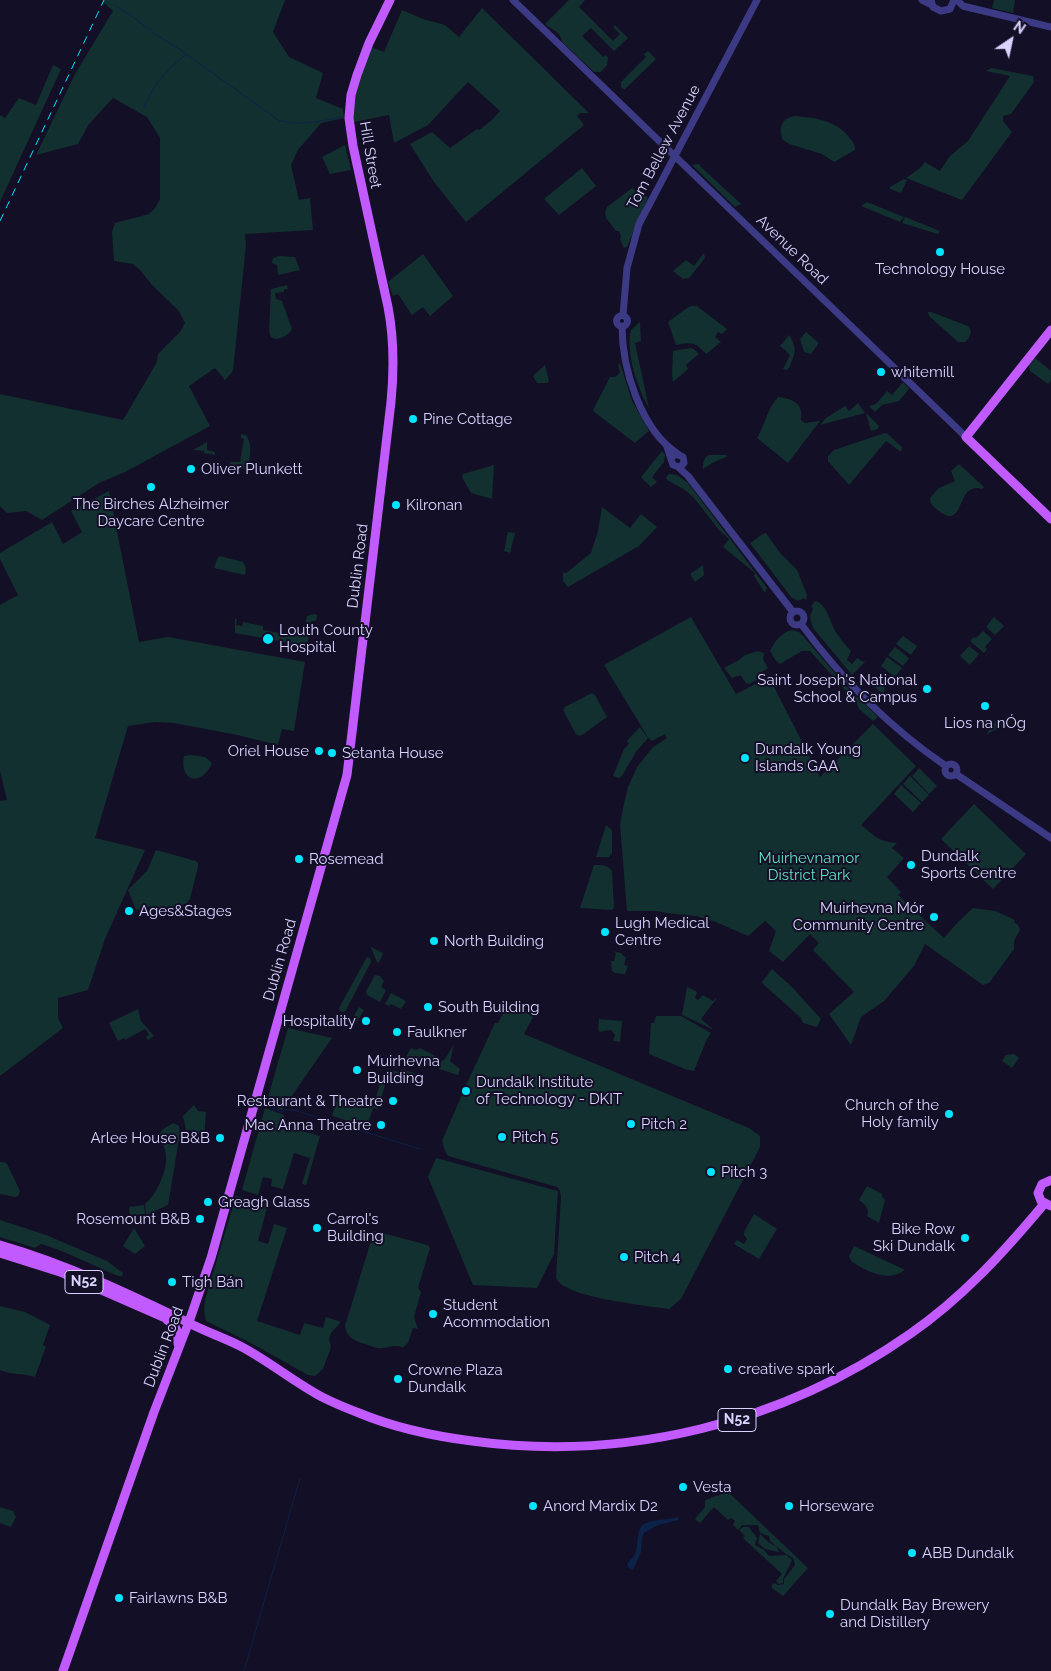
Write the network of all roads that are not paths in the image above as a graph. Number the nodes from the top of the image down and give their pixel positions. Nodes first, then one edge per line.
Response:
1 (390, 0) edge
2 (513, 0) edge
3 (756, 0) edge
4 (922, 0) edge
5 (954, 2) edge
6 (931, 3) edge
7 (1051, 27) edge
8 (675, 157) junction
9 (372, 232) joint
10 (1051, 330) edge
11 (966, 437) junction
12 (675, 456) junction
13 (681, 465) junction
14 (1051, 519) edge
15 (1051, 838) edge
16 (1051, 1180) edge
17 (1048, 1205) edge
18 (0, 1245) edge
19 (0, 1252) edge
20 (141, 1300) junction
21 (195, 1306) junction
22 (165, 1318) junction
23 (188, 1323) junction
24 (219, 1336) junction
25 (177, 1349) junction
26 (62, 1671) edge

1 - 9 main road, Hill Street
2 - 8 street, Avenue Road
3 - 8 street, Tom Bellew Avenue
4 - 6 street
5 - 6 street
5 - 7 street
8 - 11 street, Avenue Road
8 - 12 street, Tom Bellew Avenue
9 - 21 main road, Dublin Road
10 - 11 main road
11 - 14 main road, Avenue Road
12 - 13 street
12 - 13 street
13 - 15 street
16 - 17 main road, N52
17 - 24 main road, N52
18 - 20 main road, N52
19 - 22 main road, N52
20 - 21 main road
20 - 23 main road, N52
21 - 23 main road, Dublin Road
21 - 24 main road
22 - 23 main road, N52
22 - 25 main road
23 - 24 main road, N52
23 - 25 main road, Dublin Road
25 - 26 main road, Dublin Road

